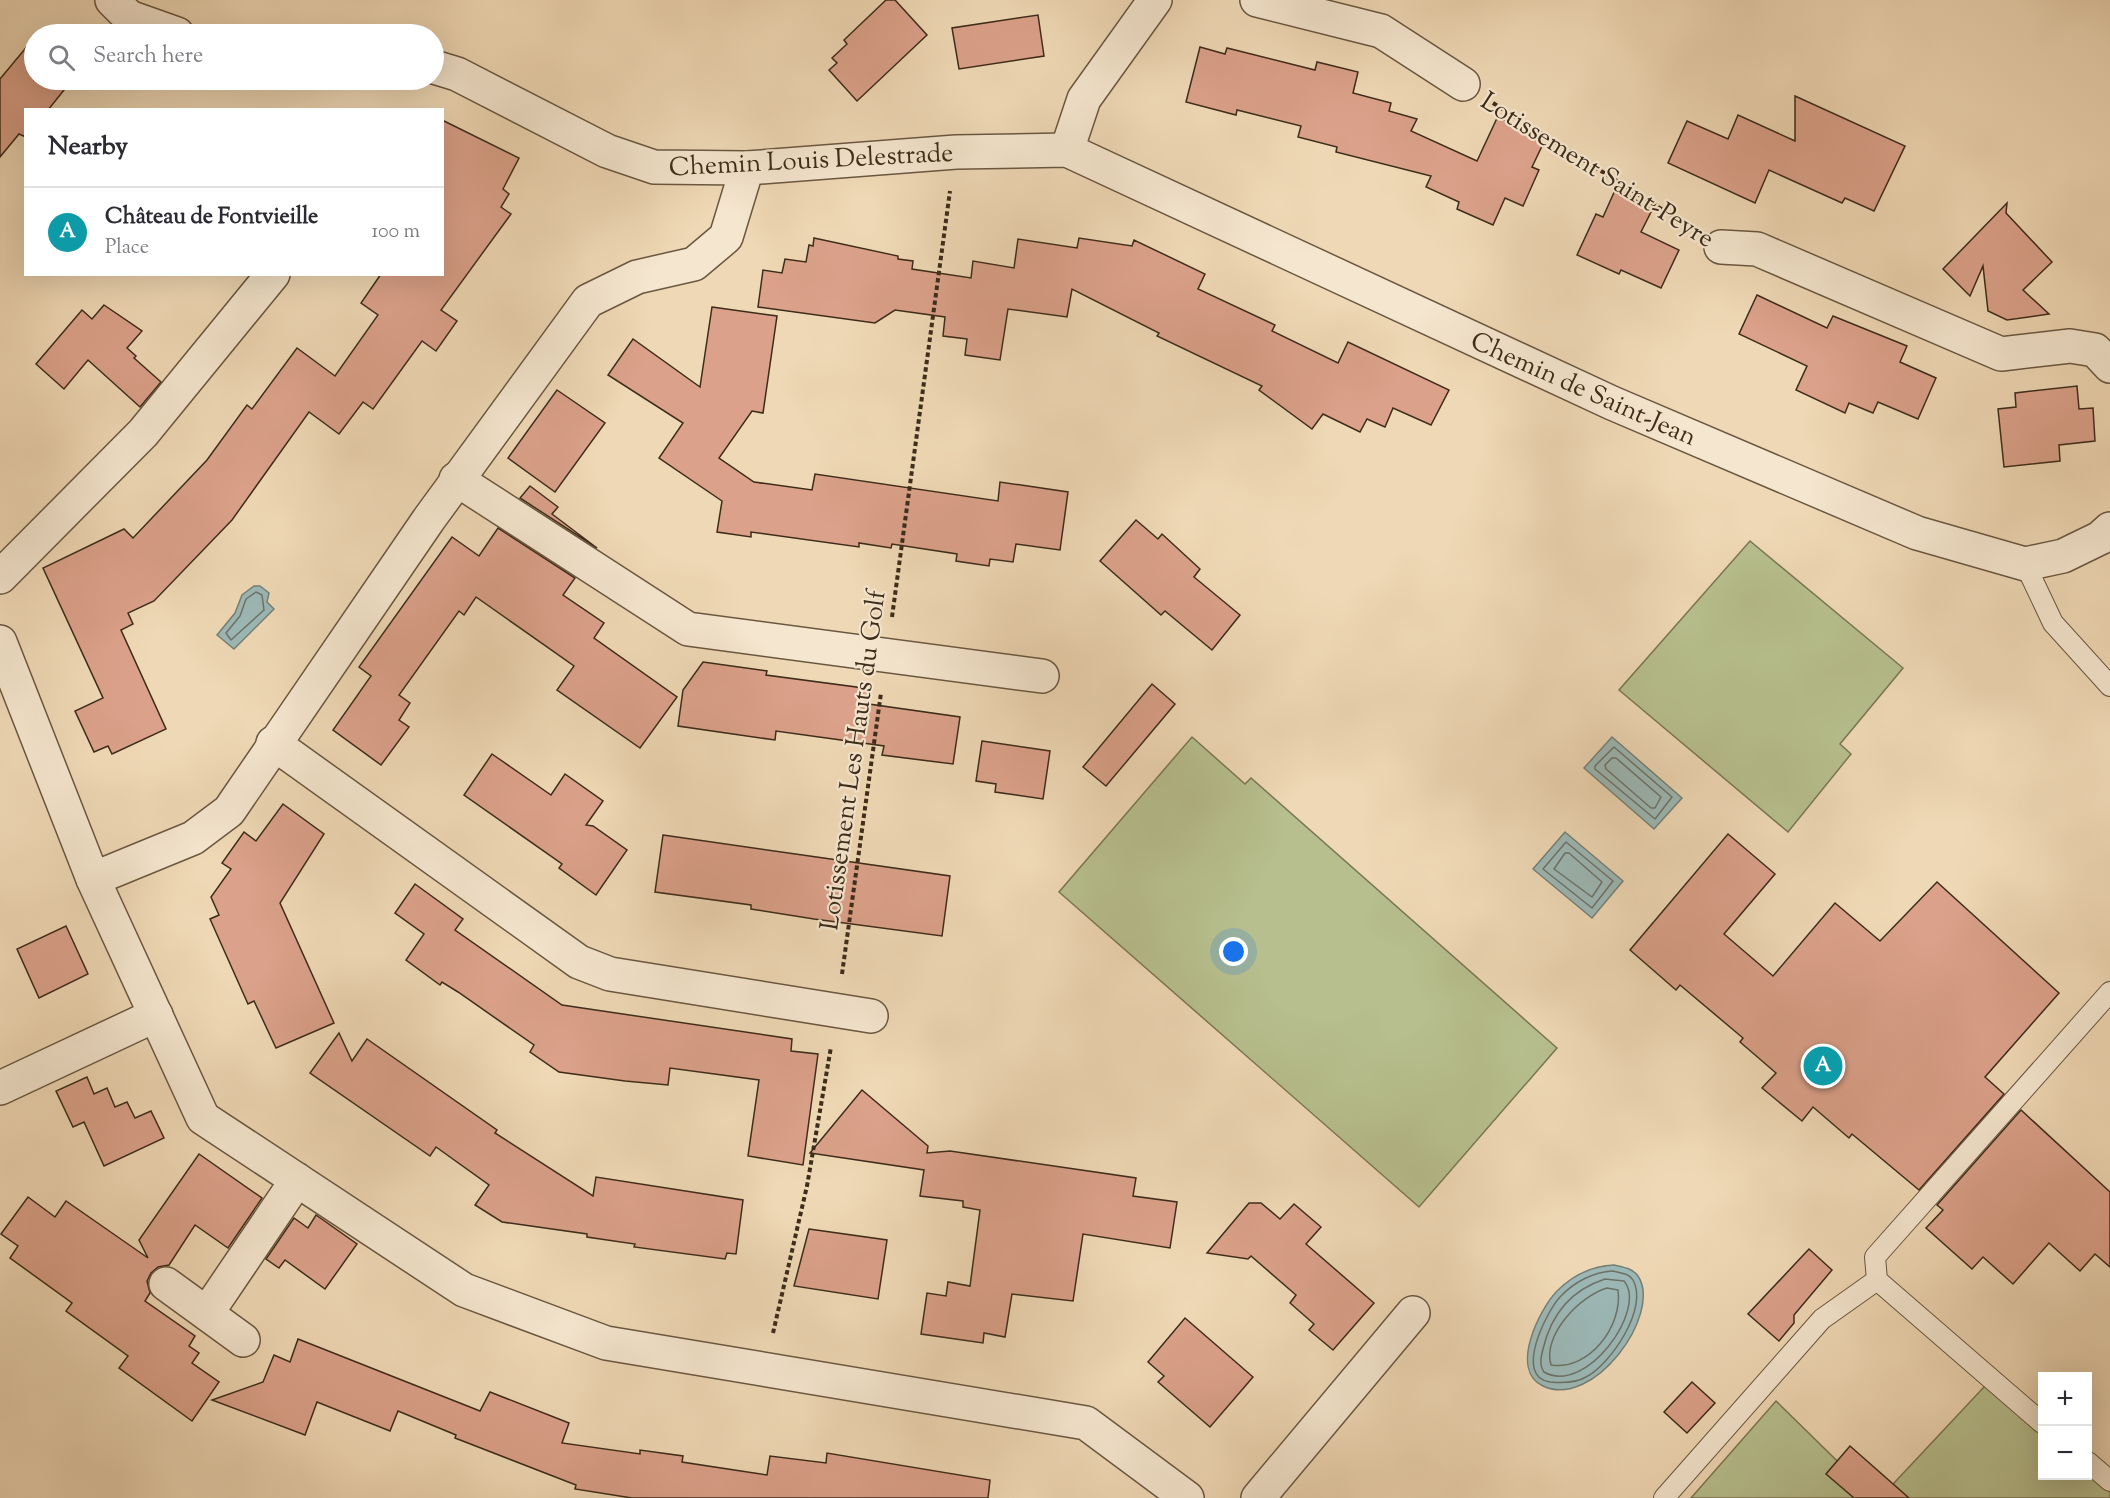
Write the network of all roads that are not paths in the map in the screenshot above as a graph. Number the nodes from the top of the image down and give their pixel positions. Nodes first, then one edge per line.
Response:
1 (112, 0) edge
2 (1155, 0) edge
3 (1257, 0) edge
4 (149, 24) edge
5 (444, 70) edge
6 (1463, 84) road end
7 (1067, 150) junction
8 (747, 168) junction
9 (1721, 247) road end
10 (271, 276) edge
11 (2110, 366) edge
12 (456, 479) junction
13 (2110, 530) edge
14 (2025, 564) junction
15 (0, 577) edge
16 (0, 642) edge
17 (1042, 676) dead end
18 (2110, 686) edge
19 (273, 743) junction
20 (93, 879) junction
21 (2110, 992) edge
22 (156, 1015) junction
23 (871, 1016) dead end
24 (0, 1088) edge
25 (297, 1180) junction
26 (1877, 1280) junction
27 (166, 1284) dead end
28 (207, 1313) junction
29 (1413, 1313) dead end
30 (243, 1340) dead end
31 (2038, 1419) edge
32 (2092, 1465) edge
33 (2110, 1481) edge
34 (1187, 1498) edge
35 (1258, 1498) edge
36 (1664, 1498) edge

1 - 4 street
2 - 7 street
3 - 6 street, Lotissement Saint-Peyre
5 - 8 street, Chemin Louis Delestrade
7 - 8 street, Chemin Louis Delestrade
7 - 14 street, Chemin de Saint-Jean
8 - 12 street
9 - 11 street, Lotissement Saint-Peyre
10 - 15 street
12 - 17 street
12 - 19 street
13 - 14 street, Chemin de Saint-Jean
14 - 18 lane
16 - 20 street
19 - 20 street
19 - 23 street
20 - 22 street
21 - 26 lane
22 - 24 street
22 - 25 street
25 - 28 street
25 - 34 street
26 - 31 lane
26 - 36 lane
27 - 28 street
28 - 30 street
29 - 35 street
32 - 33 lane

